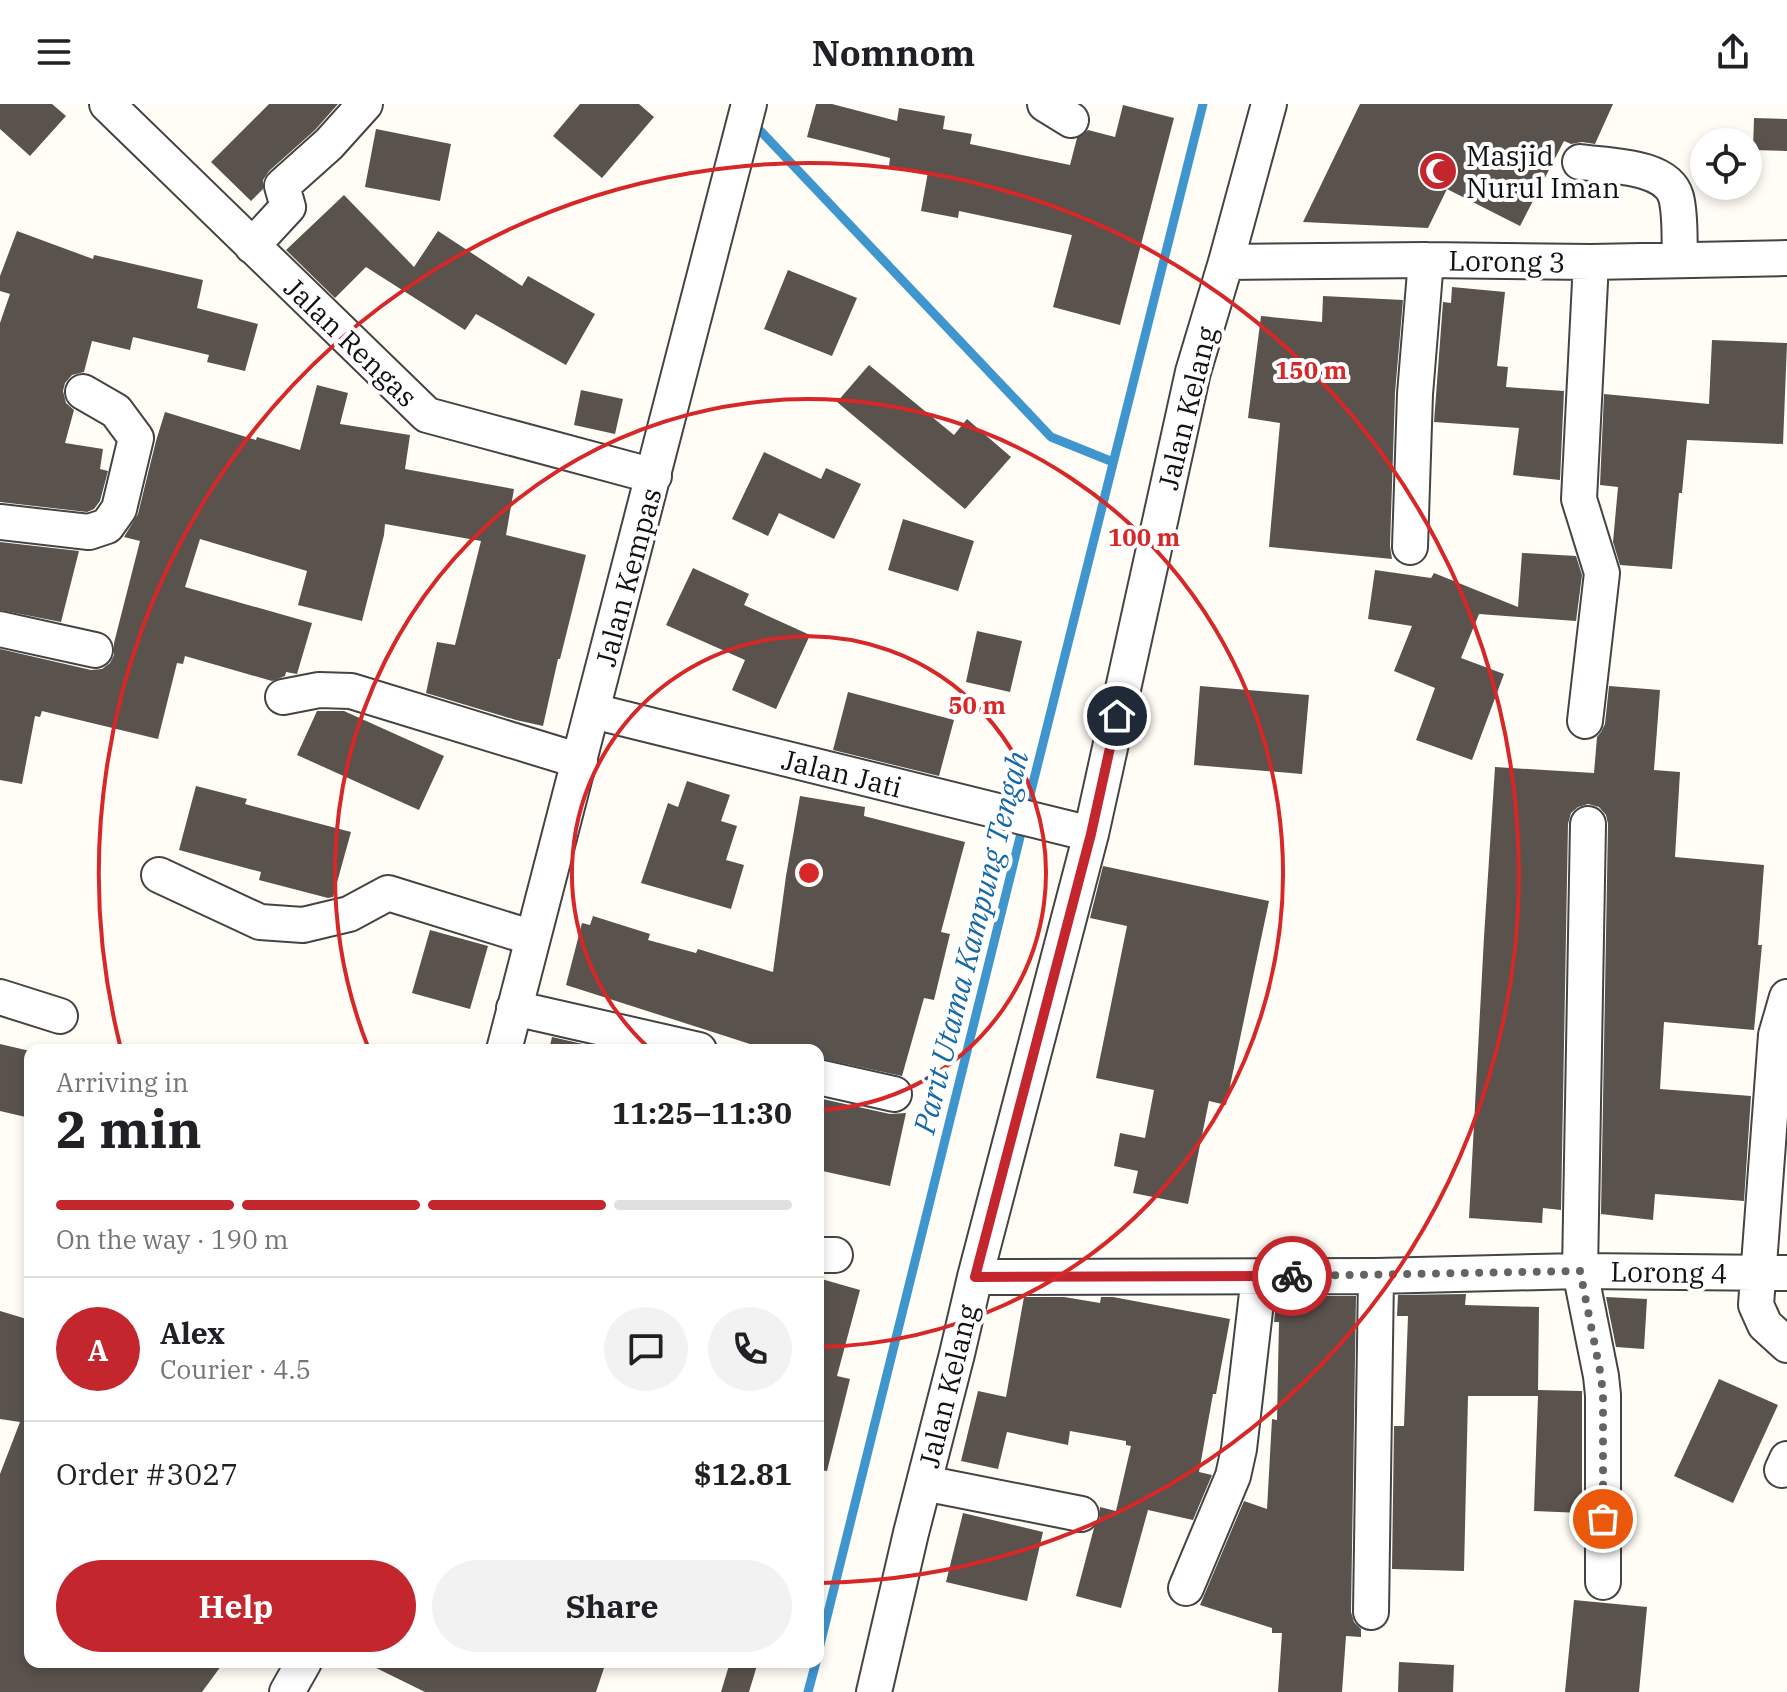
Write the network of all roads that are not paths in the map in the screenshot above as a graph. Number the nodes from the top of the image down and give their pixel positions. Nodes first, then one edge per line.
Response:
1 (107, 104) edge
2 (365, 104) edge
3 (749, 104) edge
4 (1269, 104) edge
5 (1580, 162) dead end
6 (252, 246) junction
7 (1787, 258) edge
8 (1426, 260) junction
9 (1680, 260) junction
10 (1226, 262) junction
11 (1591, 262) junction
12 (83, 392) dead end
13 (654, 476) junction
14 (0, 522) edge
15 (1410, 547) dead end
16 (0, 629) edge
17 (95, 650) dead end
18 (283, 697) dead end
19 (593, 711) junction
20 (1585, 721) dead end
21 (580, 761) junction
22 (1588, 824) dead end
23 (1091, 834) junction
24 (159, 875) dead end
25 (533, 938) junction
26 (0, 997) edge
27 (1787, 997) edge
28 (514, 1008) junction
29 (60, 1016) dead end
30 (505, 1044) edge
31 (673, 1044) edge
32 (824, 1078) edge
33 (894, 1094) dead end
34 (1580, 1271) junction
35 (1773, 1273) edge
36 (1259, 1276) junction
37 (1376, 1276) junction
38 (975, 1277) junction
39 (1787, 1345) edge
40 (924, 1483) junction
41 (1081, 1514) dead end
42 (1603, 1582) dead end
43 (1186, 1588) dead end
44 (1371, 1612) dead end
45 (301, 1668) edge
46 (287, 1692) edge
47 (874, 1692) edge

1 - 6 street, Jalan Rengas
2 - 6 street
3 - 13 street, Jalan Kempas
4 - 10 street, Jalan Kelang
5 - 9 street
6 - 13 street, Jalan Rengas
7 - 9 street, Lorong 3
8 - 10 street, Lorong 3
8 - 11 street, Lorong 3
8 - 15 street
9 - 11 street, Lorong 3
10 - 23 street, Jalan Kelang
11 - 20 street
12 - 14 street
13 - 19 street, Jalan Kempas
16 - 17 street
18 - 21 street
19 - 21 street, Jalan Kempas
19 - 23 street, Jalan Jati
21 - 25 street, Jalan Kempas
22 - 34 street
23 - 38 street, Jalan Kelang
24 - 25 street
25 - 28 street, Jalan Kempas
26 - 29 street
27 - 35 street
28 - 30 street, Jalan Kempas
28 - 31 street
32 - 33 street
34 - 35 street, Lorong 4
34 - 37 street, Lorong 4
34 - 42 street
35 - 39 street
36 - 37 street, Lorong 4
36 - 38 street, Lorong 4
36 - 43 street
37 - 44 street
38 - 40 street, Jalan Kelang
40 - 41 street
40 - 47 street, Jalan Kelang
45 - 46 street

